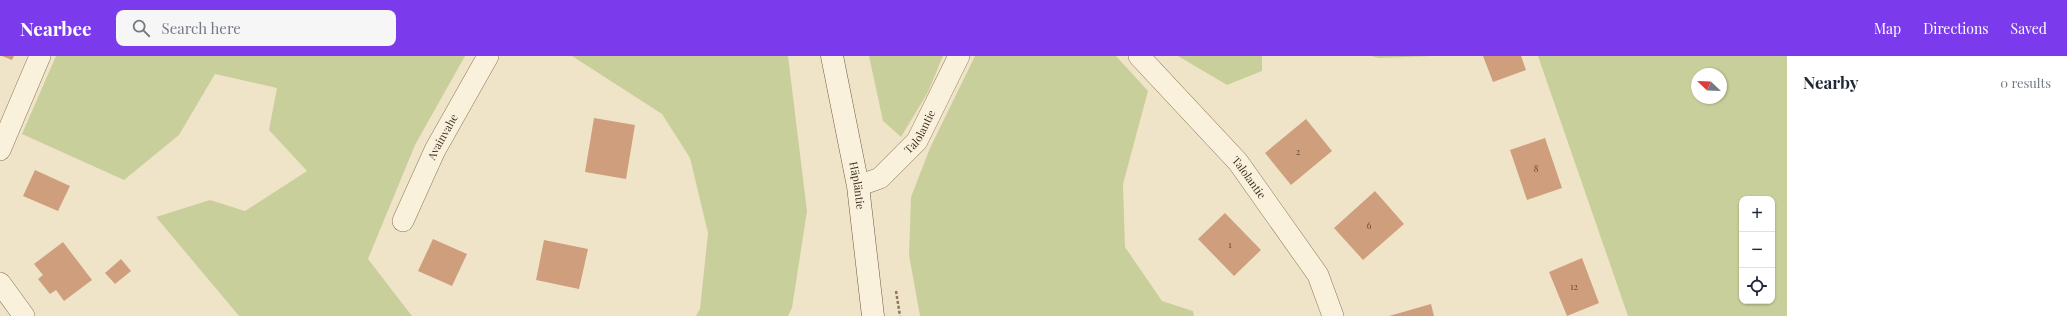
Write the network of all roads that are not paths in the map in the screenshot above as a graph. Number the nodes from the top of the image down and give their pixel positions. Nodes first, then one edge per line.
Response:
1 (40, 56) edge
2 (488, 56) edge
3 (832, 56) edge
4 (959, 56) edge
5 (1139, 56) edge
6 (0, 150) edge
7 (858, 186) junction
8 (403, 221) dead end
9 (0, 283) edge
10 (24, 316) edge
11 (873, 316) edge
12 (1333, 316) edge

1 - 6 street
2 - 8 street, Avainvahe
3 - 7 street, Häpläntie
4 - 7 street, Talolantie
5 - 12 street, Talolantie
7 - 11 street, Häpläntie
9 - 10 street

